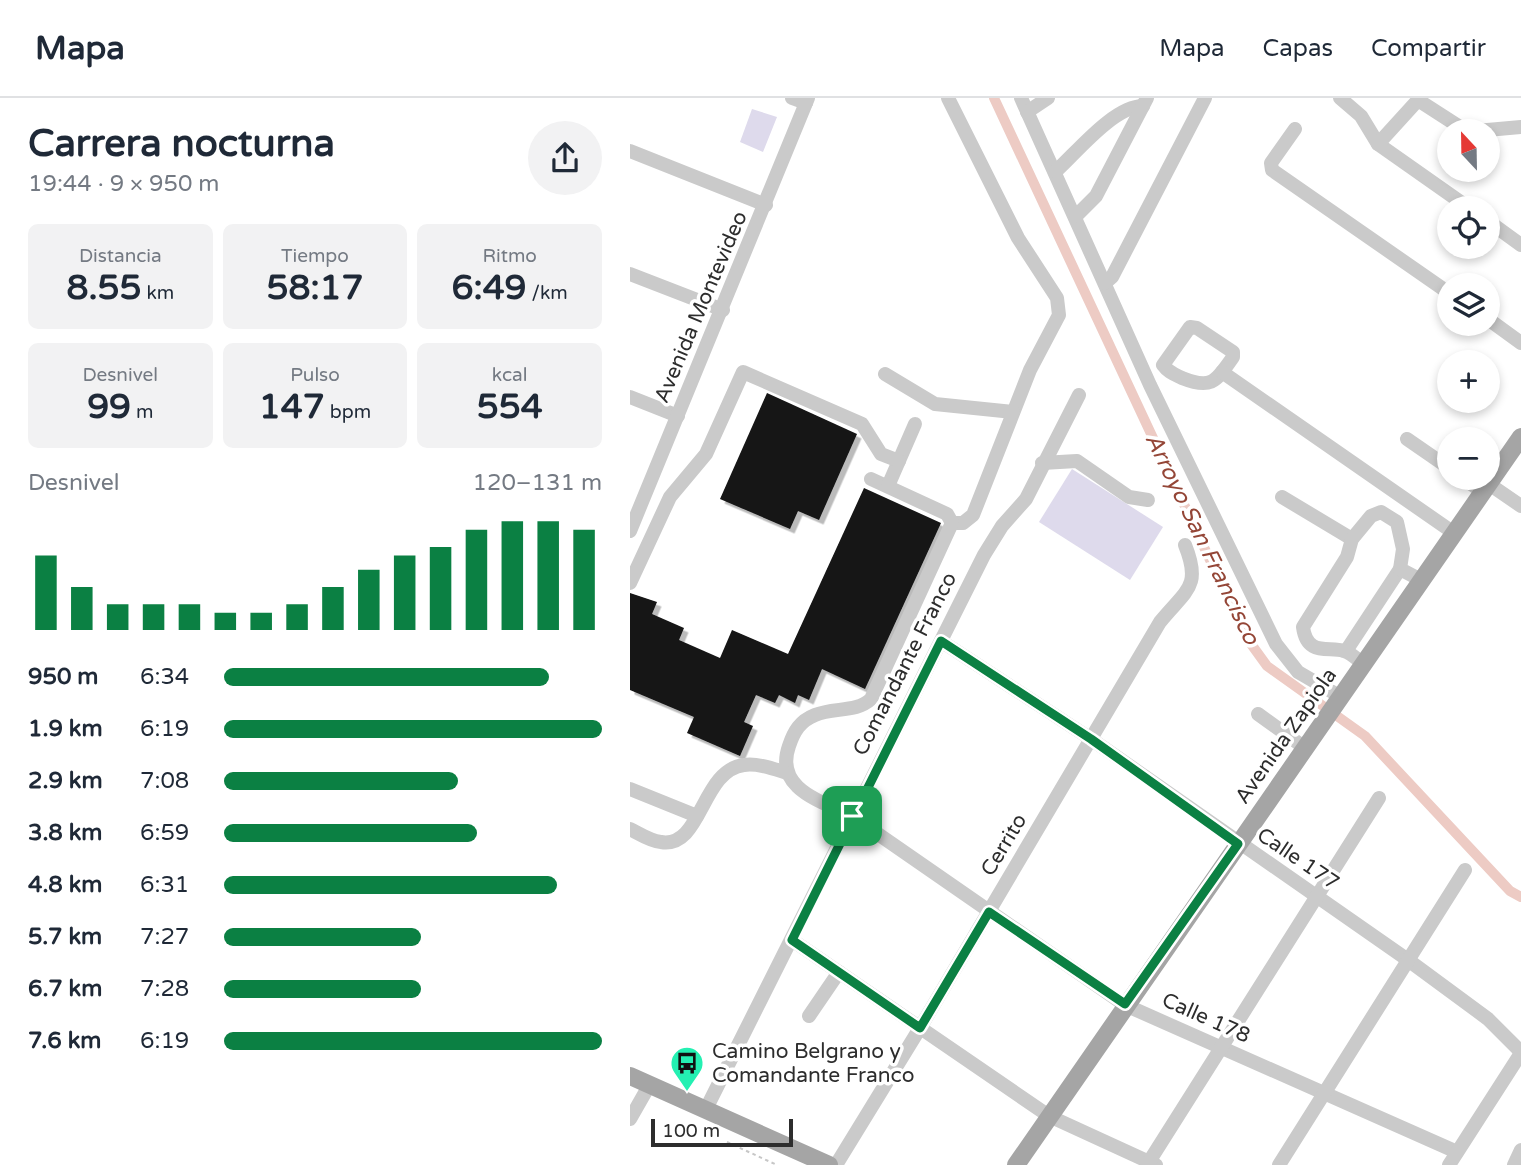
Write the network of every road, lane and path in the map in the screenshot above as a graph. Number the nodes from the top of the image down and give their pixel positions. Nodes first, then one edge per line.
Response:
1 (948, 98) edge
2 (1021, 98) edge
3 (1048, 98) edge
4 (1205, 98) edge
5 (1340, 98) edge
6 (802, 100) edge
7 (1145, 102) edge
8 (1027, 112) junction
9 (1447, 119) edge
10 (1521, 127) edge
11 (1500, 129) edge
12 (1294, 130) dead end
13 (1378, 144) junction
14 (631, 152) edge
15 (1056, 171) junction
16 (1452, 196) edge
17 (766, 205) junction
18 (1076, 216) junction
19 (1500, 230) edge
20 (1521, 245) edge
21 (630, 274) edge
22 (1105, 283) junction
23 (1437, 285) edge
24 (723, 310) junction
25 (1500, 327) edge
26 (1521, 342) edge
27 (1222, 372) junction
28 (885, 374) dead end
29 (1079, 395) dead end
30 (630, 397) edge
31 (1013, 412) junction
32 (678, 416) junction
33 (915, 424) dead end
34 (1521, 437) edge
35 (1407, 439) dead end
36 (1437, 460) edge
37 (899, 461) junction
38 (1042, 463) junction
39 (1500, 468) edge
40 (871, 479) dead end
41 (888, 486) junction
42 (1485, 490) edge
43 (1490, 490) edge
44 (1282, 498) dead end
45 (1147, 500) dead end
46 (1521, 506) edge
47 (952, 523) junction
48 (631, 525) edge
49 (1454, 533) junction
50 (1352, 539) junction
51 (1185, 545) dead end
52 (1400, 569) junction
53 (1421, 580) junction
54 (630, 583) edge
55 (941, 641) junction
56 (1346, 651) junction
57 (1364, 664) junction
58 (1338, 701) junction
59 (1258, 715) dead end
60 (1091, 739) junction
61 (1305, 748) junction
62 (787, 773) junction
63 (630, 789) edge
64 (1379, 798) dead end
65 (697, 816) junction
66 (852, 816) junction
67 (630, 830) edge
68 (1238, 844) junction
69 (1465, 870) dead end
70 (1316, 896) junction
71 (989, 912) junction
72 (792, 940) junction
73 (1408, 960) junction
74 (839, 972) junction
75 (1125, 1004) junction
76 (809, 1017) dead end
77 (920, 1028) junction
78 (1220, 1048) junction
79 (1521, 1051) edge
80 (630, 1076) edge
81 (650, 1084) junction
82 (1324, 1094) junction
83 (706, 1109) junction
84 (1049, 1116) junction
85 (630, 1119) edge
86 (727, 1142) dead end
87 (1521, 1150) edge
88 (1453, 1159) edge
89 (1150, 1164) edge
90 (776, 1165) edge
91 (829, 1165) edge
92 (836, 1165) edge
93 (1016, 1165) edge
94 (1279, 1165) edge
95 (1514, 1165) edge

1 - 31 street
2 - 8 street
3 - 8 street
4 - 22 street
5 - 13 street
6 - 17 street, Avenida Montevideo
7 - 15 street
7 - 18 street
8 - 15 street
9 - 13 street
10 - 11 street
12 - 23 street
13 - 16 street
14 - 17 street
15 - 18 street
17 - 24 street, Avenida Montevideo
18 - 22 street
19 - 20 street
21 - 24 street
22 - 58 street
24 - 32 street, Avenida Montevideo
25 - 26 street
27 - 27 street
27 - 49 street
28 - 31 street
29 - 38 street, Comandante Franco
30 - 32 street
31 - 47 street
32 - 48 street, Avenida Montevideo
33 - 37 street
34 - 39 main road, Avenida Zapiola
35 - 36 street
37 - 41 street
37 - 54 street
38 - 45 street
38 - 55 street, Comandante Franco
40 - 41 street
41 - 47 street
42 - 49 main road, Avenida Zapiola
43 - 46 street
44 - 50 street
47 - 62 street
49 - 53 main road, Avenida Zapiola
50 - 52 street
50 - 56 street
51 - 60 street, Cerrito
52 - 53 street
52 - 56 street
53 - 57 main road, Avenida Zapiola
55 - 60 street, Calle 177
55 - 66 street, Comandante Franco
56 - 57 street
57 - 58 main road, Avenida Zapiola
58 - 61 main road, Avenida Zapiola
59 - 61 street
60 - 68 street, Calle 177
60 - 71 street, Cerrito
61 - 68 main road, Avenida Zapiola
62 - 65 street
62 - 66 street, Calle 178
63 - 65 street
64 - 70 street
65 - 67 street
66 - 71 street, Calle 178
66 - 72 street, Comandante Franco
68 - 70 street, Calle 177
68 - 75 main road, Avenida Zapiola
69 - 73 street
70 - 73 street, Calle 177
70 - 78 street
71 - 75 street, Calle 178
71 - 77 street, Cerrito
72 - 74 street
72 - 83 street, Comandante Franco
73 - 79 street, Calle 177
73 - 82 street
74 - 76 street
74 - 77 street
75 - 78 street, Calle 178
75 - 84 main road, Avenida Zapiola
77 - 84 street
77 - 92 street, Cerrito
78 - 82 street, Calle 178
78 - 89 street
79 - 88 street
80 - 81 main road
81 - 83 main road
81 - 85 street
82 - 88 street, Calle 178
82 - 94 street
83 - 91 main road
84 - 89 street
84 - 93 main road, Avenida Zapiola
86 - 90 path
87 - 95 street

